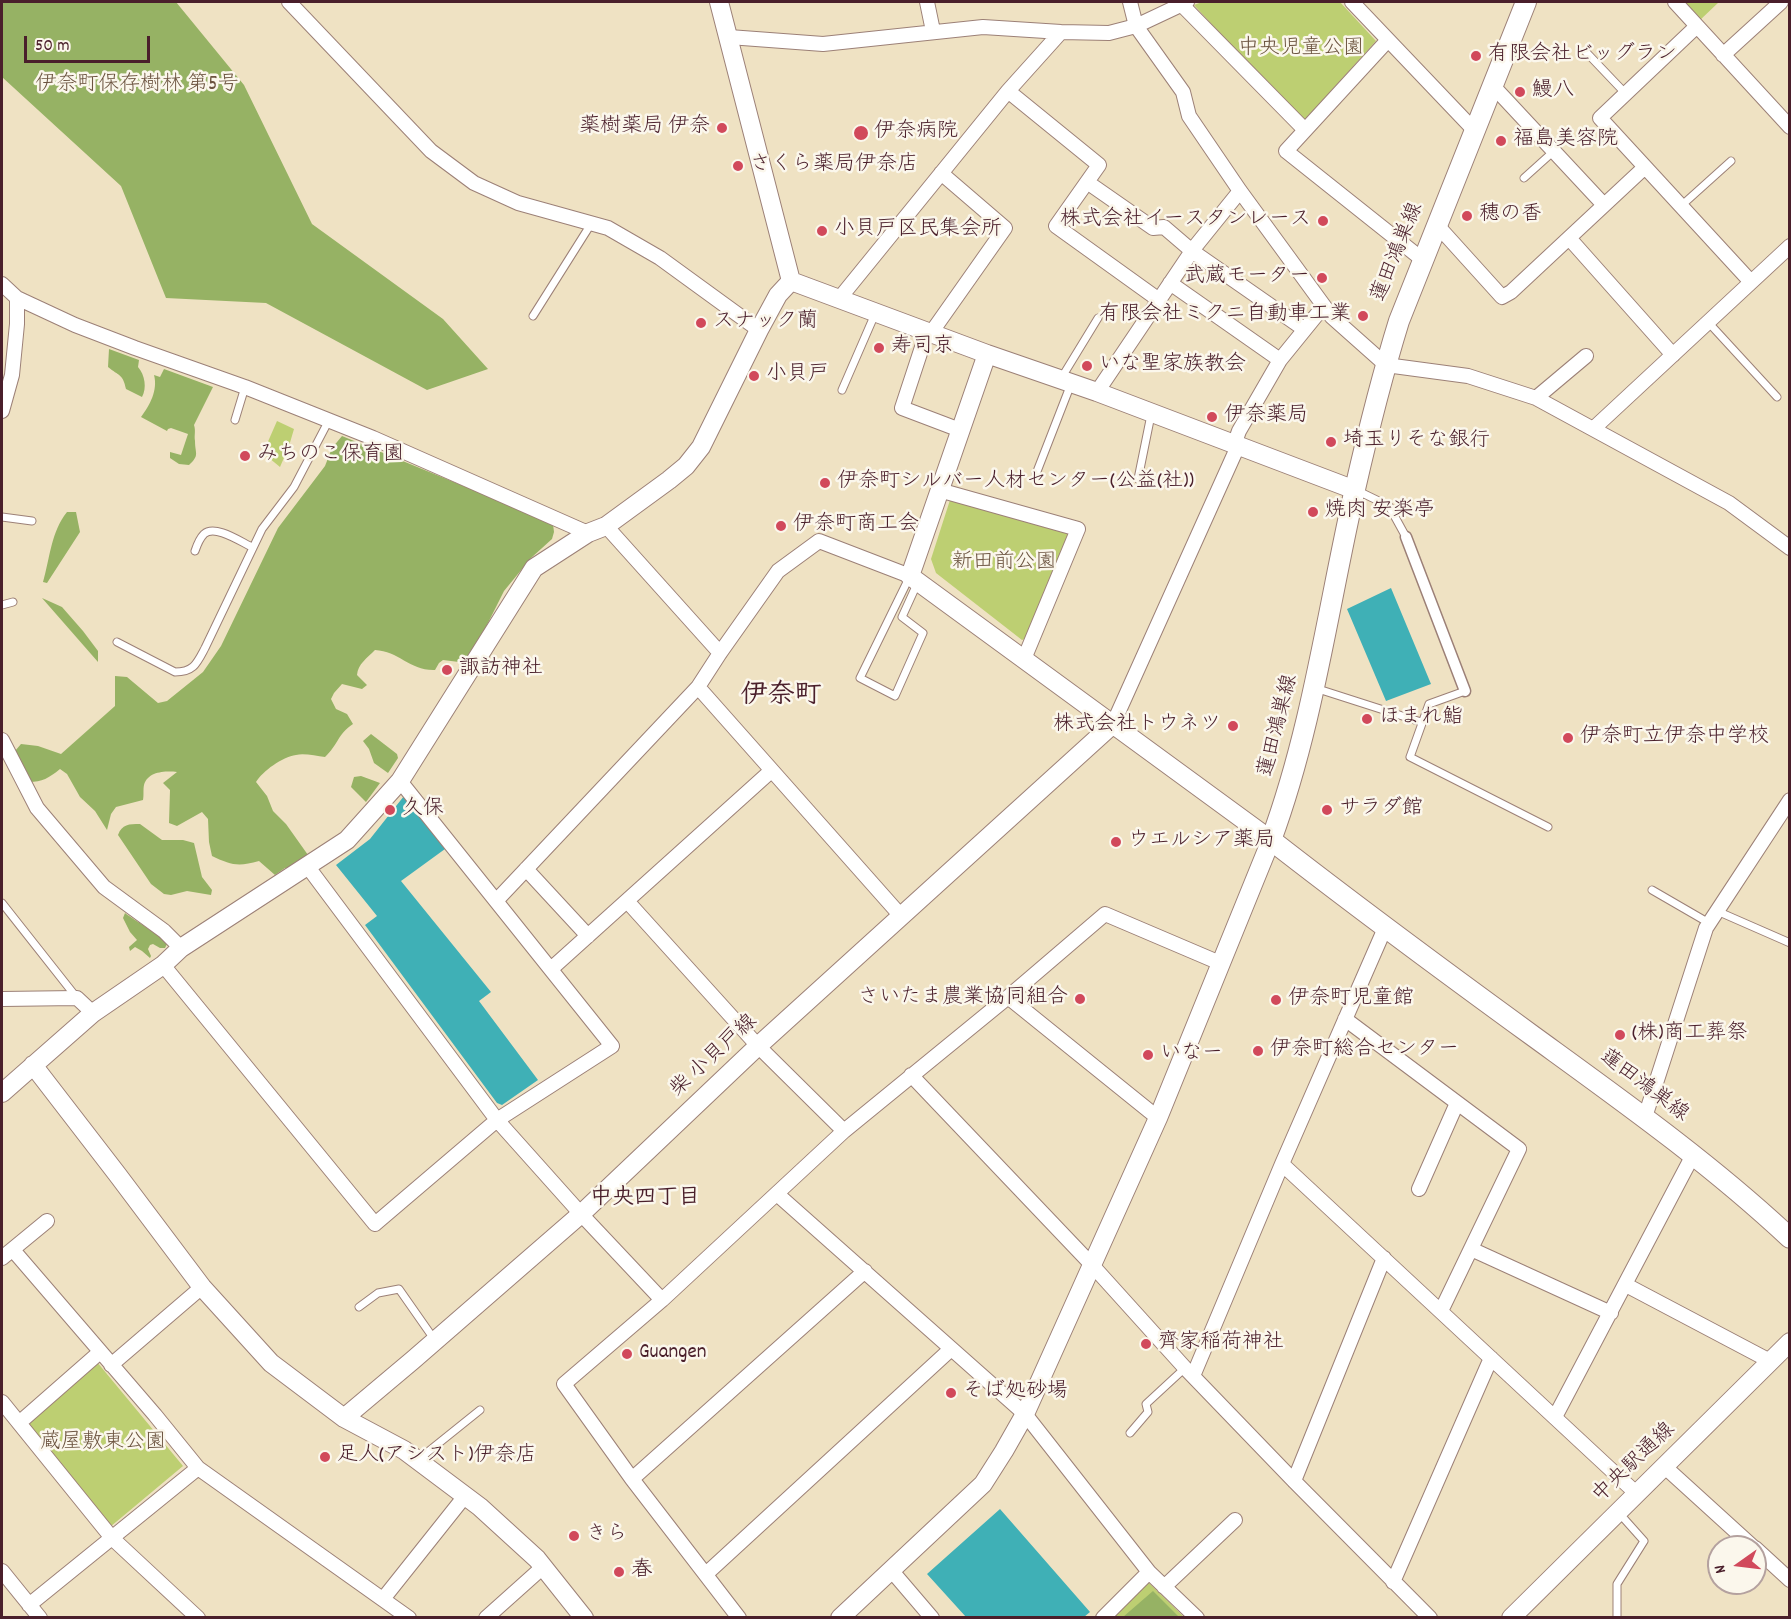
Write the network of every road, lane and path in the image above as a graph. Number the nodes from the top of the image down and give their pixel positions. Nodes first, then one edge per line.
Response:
1 (289, 2) edge
2 (719, 2) edge
3 (927, 2) edge
4 (1130, 2) edge
5 (1352, 2) edge
6 (1526, 2) edge
7 (1675, 2) edge
8 (1781, 2) edge
9 (1184, 3) edge
10 (1136, 26) junction
11 (1697, 26) junction
12 (933, 32) junction
13 (1061, 32) junction
14 (729, 37) junction
15 (1388, 40) junction
16 (1586, 52) dead end
17 (1723, 55) junction
18 (1493, 86) junction
19 (1008, 91) junction
20 (1626, 94) junction
21 (1790, 127) edge
22 (1305, 130) junction
23 (1474, 131) junction
24 (1554, 151) junction
25 (1731, 161) dead end
26 (1645, 167) junction
27 (941, 173) junction
28 (1524, 178) dead end
29 (1088, 182) junction
30 (1240, 191) junction
31 (1604, 204) junction
32 (1681, 206) junction
33 (591, 224) junction
34 (1436, 224) junction
35 (1569, 238) junction
36 (1790, 246) edge
37 (1192, 251) junction
38 (1423, 260) junction
39 (791, 281) junction
40 (1750, 282) junction
41 (2, 284) edge
42 (1170, 284) junction
43 (17, 298) junction
44 (839, 299) junction
45 (1159, 300) junction
46 (1323, 307) junction
47 (876, 312) junction
48 (533, 316) dead end
49 (1098, 318) dead end
50 (1708, 322) junction
51 (1304, 329) junction
52 (759, 330) junction
53 (929, 333) junction
54 (987, 354) junction
55 (1673, 355) junction
56 (1586, 356) dead end
57 (1280, 360) junction
58 (1386, 365) junction
59 (1066, 381) junction
60 (245, 387) junction
61 (842, 390) dead end
62 (1097, 392) junction
63 (1776, 397) dead end
64 (1536, 398) junction
65 (2, 411) edge
66 (1152, 413) junction
67 (235, 420) dead end
68 (329, 420) junction
69 (1593, 429) junction
70 (960, 430) junction
71 (1236, 445) junction
72 (1036, 474) dead end
73 (1138, 479) dead end
74 (939, 490) junction
75 (1355, 490) junction
76 (2, 517) edge
77 (32, 521) dead end
78 (606, 526) junction
79 (588, 533) junction
80 (1406, 537) joint
81 (252, 548) junction
82 (1790, 548) edge
83 (195, 551) dead end
84 (914, 579) junction
85 (13, 602) dead end
86 (2, 605) edge
87 (117, 642) dead end
88 (720, 653) junction
89 (1024, 659) junction
90 (698, 687) junction
91 (1315, 688) junction
92 (1465, 691) joint
93 (1421, 722) junction
94 (1113, 724) junction
95 (2, 740) edge
96 (771, 771) junction
97 (400, 781) junction
98 (1790, 800) edge
99 (1548, 827) dead end
100 (1271, 840) junction
101 (308, 867) junction
102 (526, 869) junction
103 (1652, 890) dead end
104 (627, 900) junction
105 (496, 901) junction
106 (2, 903) edge
107 (901, 916) junction
108 (1713, 917) junction
109 (1385, 928) junction
110 (588, 936) junction
111 (1790, 943) edge
112 (181, 948) junction
113 (1220, 963) junction
114 (163, 965) junction
115 (551, 969) junction
116 (1008, 997) junction
117 (77, 998) junction
118 (2, 999) edge
119 (93, 1013) junction
120 (1344, 1019) junction
121 (758, 1047) junction
122 (33, 1065) junction
123 (911, 1075) junction
124 (2, 1093) edge
125 (1457, 1102) junction
126 (1645, 1117) junction
127 (1158, 1118) junction
128 (497, 1120) junction
129 (844, 1131) junction
130 (1693, 1155) junction
131 (1282, 1164) junction
132 (1419, 1189) dead end
133 (777, 1194) junction
134 (581, 1214) junction
135 (47, 1221) dead end
136 (1790, 1238) edge
137 (1471, 1249) junction
138 (13, 1250) junction
139 (2, 1258) edge
140 (1384, 1258) junction
141 (1092, 1265) junction
142 (865, 1271) junction
143 (1626, 1285) junction
144 (202, 1287) junction
145 (662, 1300) junction
146 (359, 1306) dead end
147 (1441, 1311) junction
148 (1611, 1313) junction
149 (435, 1341) junction
150 (1790, 1342) edge
151 (951, 1349) junction
152 (100, 1352) junction
153 (1491, 1358) junction
154 (1770, 1361) junction
155 (111, 1365) junction
156 (1189, 1372) junction
157 (2, 1402) edge
158 (480, 1410) dead end
159 (1025, 1414) junction
160 (1555, 1417) junction
161 (344, 1418) junction
162 (19, 1423) junction
163 (1130, 1433) dead end
164 (417, 1461) junction
165 (1665, 1467) junction
166 (198, 1468) junction
167 (632, 1479) junction
168 (1294, 1481) junction
169 (1636, 1493) junction
170 (465, 1496) junction
171 (1618, 1511) junction
172 (1235, 1520) dead end
173 (1740, 1535) edge
174 (112, 1538) junction
175 (1767, 1560) edge
176 (543, 1567) junction
177 (891, 1570) junction
178 (2, 1571) edge
179 (1149, 1572) junction
180 (706, 1574) junction
181 (1789, 1579) edge
182 (1393, 1582) junction
183 (1164, 1587) junction
184 (383, 1599) junction
185 (29, 1605) junction
186 (40, 1617) edge
187 (198, 1617) edge
188 (409, 1617) edge
189 (486, 1617) edge
190 (584, 1617) edge
191 (739, 1617) edge
192 (840, 1617) edge
193 (932, 1617) edge
194 (1103, 1617) edge
195 (1197, 1617) edge
196 (1430, 1617) edge
197 (1511, 1617) edge
198 (1617, 1617) edge

1 - 33 street
2 - 14 street
3 - 12 street
4 - 10 street
5 - 15 street
6 - 18 main road, 蓮田鴻巣線
7 - 11 street
8 - 17 street
9 - 10 street
9 - 22 street
10 - 13 street
10 - 30 street
11 - 17 street
11 - 20 street
12 - 13 street
12 - 14 street
13 - 19 street
14 - 39 street
15 - 22 street
15 - 23 street
16 - 20 lane
17 - 21 street
18 - 23 main road, 蓮田鴻巣線
18 - 24 street
19 - 27 street
19 - 29 street
20 - 26 street
22 - 38 street
23 - 34 main road, 蓮田鴻巣線
24 - 28 lane
24 - 31 street
25 - 32 lane
26 - 31 street
26 - 32 street
27 - 44 street
27 - 53 street
29 - 37 street
29 - 45 street
30 - 37 street
30 - 46 street
31 - 35 street
32 - 40 street
33 - 48 lane
33 - 52 street
34 - 35 street
34 - 38 main road, 蓮田鴻巣線
35 - 55 street
36 - 40 street
37 - 42 street
37 - 51 street
38 - 58 main road, 蓮田鴻巣線
39 - 44 street
39 - 52 street
40 - 50 street
41 - 43 street
42 - 45 street
42 - 57 street
43 - 60 street
43 - 65 street
44 - 47 street
45 - 62 street
46 - 51 street
46 - 58 street
47 - 53 street
47 - 61 lane
49 - 59 lane
50 - 55 street
50 - 63 lane
51 - 57 street
52 - 78 street
53 - 54 street
53 - 70 street
54 - 59 street
54 - 70 street
55 - 69 street
56 - 64 street
57 - 71 street
58 - 64 street
58 - 75 main road, 蓮田鴻巣線
59 - 62 street
59 - 72 lane
60 - 67 lane
60 - 68 street
62 - 66 street
64 - 69 street
66 - 71 street
66 - 73 lane
68 - 79 street
68 - 81 lane
69 - 82 street
70 - 74 street
71 - 75 street
71 - 94 street
74 - 84 street
74 - 89 street
75 - 80 lane
75 - 91 main road, 蓮田鴻巣線
76 - 77 lane
78 - 79 street
78 - 88 street
79 - 97 street
80 - 92 street
81 - 83 lane
81 - 87 lane
84 - 84 lane
84 - 88 street
84 - 89 street
85 - 86 lane
88 - 90 street
89 - 94 street
90 - 96 street
90 - 102 street
91 - 93 lane
91 - 100 main road, 蓮田鴻巣線
92 - 93 lane
93 - 99 lane
94 - 100 street
94 - 107 street, 柴 小貝戸線
95 - 112 street
96 - 104 street
96 - 107 street
97 - 101 street
97 - 105 street
98 - 108 street
100 - 109 main road, 蓮田鴻巣線
100 - 113 street
101 - 112 street
101 - 128 street
102 - 105 street
102 - 110 street
103 - 108 lane
104 - 110 street
104 - 121 street
105 - 115 street
106 - 117 lane
107 - 121 street, 柴 小貝戸線
108 - 111 lane
108 - 126 street
109 - 120 street
109 - 126 main road, 蓮田鴻巣線
110 - 115 street
112 - 114 street
113 - 116 street
113 - 127 street
114 - 119 street
114 - 128 street
115 - 128 street
116 - 123 street
116 - 127 street
117 - 118 street
117 - 119 street
119 - 122 street
120 - 125 street
120 - 131 street
121 - 129 street
121 - 134 street, 柴 小貝戸線
122 - 124 street
122 - 144 street
123 - 129 street
123 - 141 street
125 - 132 street
125 - 137 street
126 - 130 main road, 蓮田鴻巣線
127 - 141 street
128 - 134 street
129 - 133 street
130 - 136 main road, 蓮田鴻巣線
130 - 143 street
131 - 140 street
131 - 156 street
133 - 142 street
133 - 145 street
134 - 145 street
134 - 149 street, 柴 小貝戸線
135 - 138 street
137 - 147 street
137 - 148 street
138 - 139 street
138 - 152 street
140 - 147 street
140 - 168 street
141 - 156 street
141 - 159 street
142 - 151 street
142 - 167 street
143 - 148 street
143 - 154 street
144 - 155 street
144 - 161 street
145 - 167 street
146 - 149 lane
147 - 153 street
148 - 160 street
149 - 161 street, 柴 小貝戸線
150 - 154 street, 中央駅通線
151 - 159 street
151 - 180 street
152 - 155 street
152 - 162 street
153 - 160 street
153 - 182 street
154 - 165 street, 中央駅通線
155 - 166 street
156 - 163 lane
156 - 168 street
157 - 162 street
158 - 164 lane
159 - 177 street
159 - 179 street
160 - 169 street
161 - 164 street
162 - 174 street
164 - 170 street
165 - 169 street, 中央駅通線
165 - 173 street
166 - 174 street
166 - 184 street
167 - 180 street
168 - 182 street
169 - 171 street, 中央駅通線
170 - 176 street
170 - 184 street
171 - 197 street, 中央駅通線
171 - 198 lane
172 - 183 street
174 - 185 street
174 - 187 street
175 - 181 street
176 - 189 street
176 - 190 street
177 - 192 street
177 - 193 street
178 - 185 street
179 - 183 street
179 - 194 street
180 - 191 street
182 - 196 street
183 - 195 street
184 - 188 street
185 - 186 street

